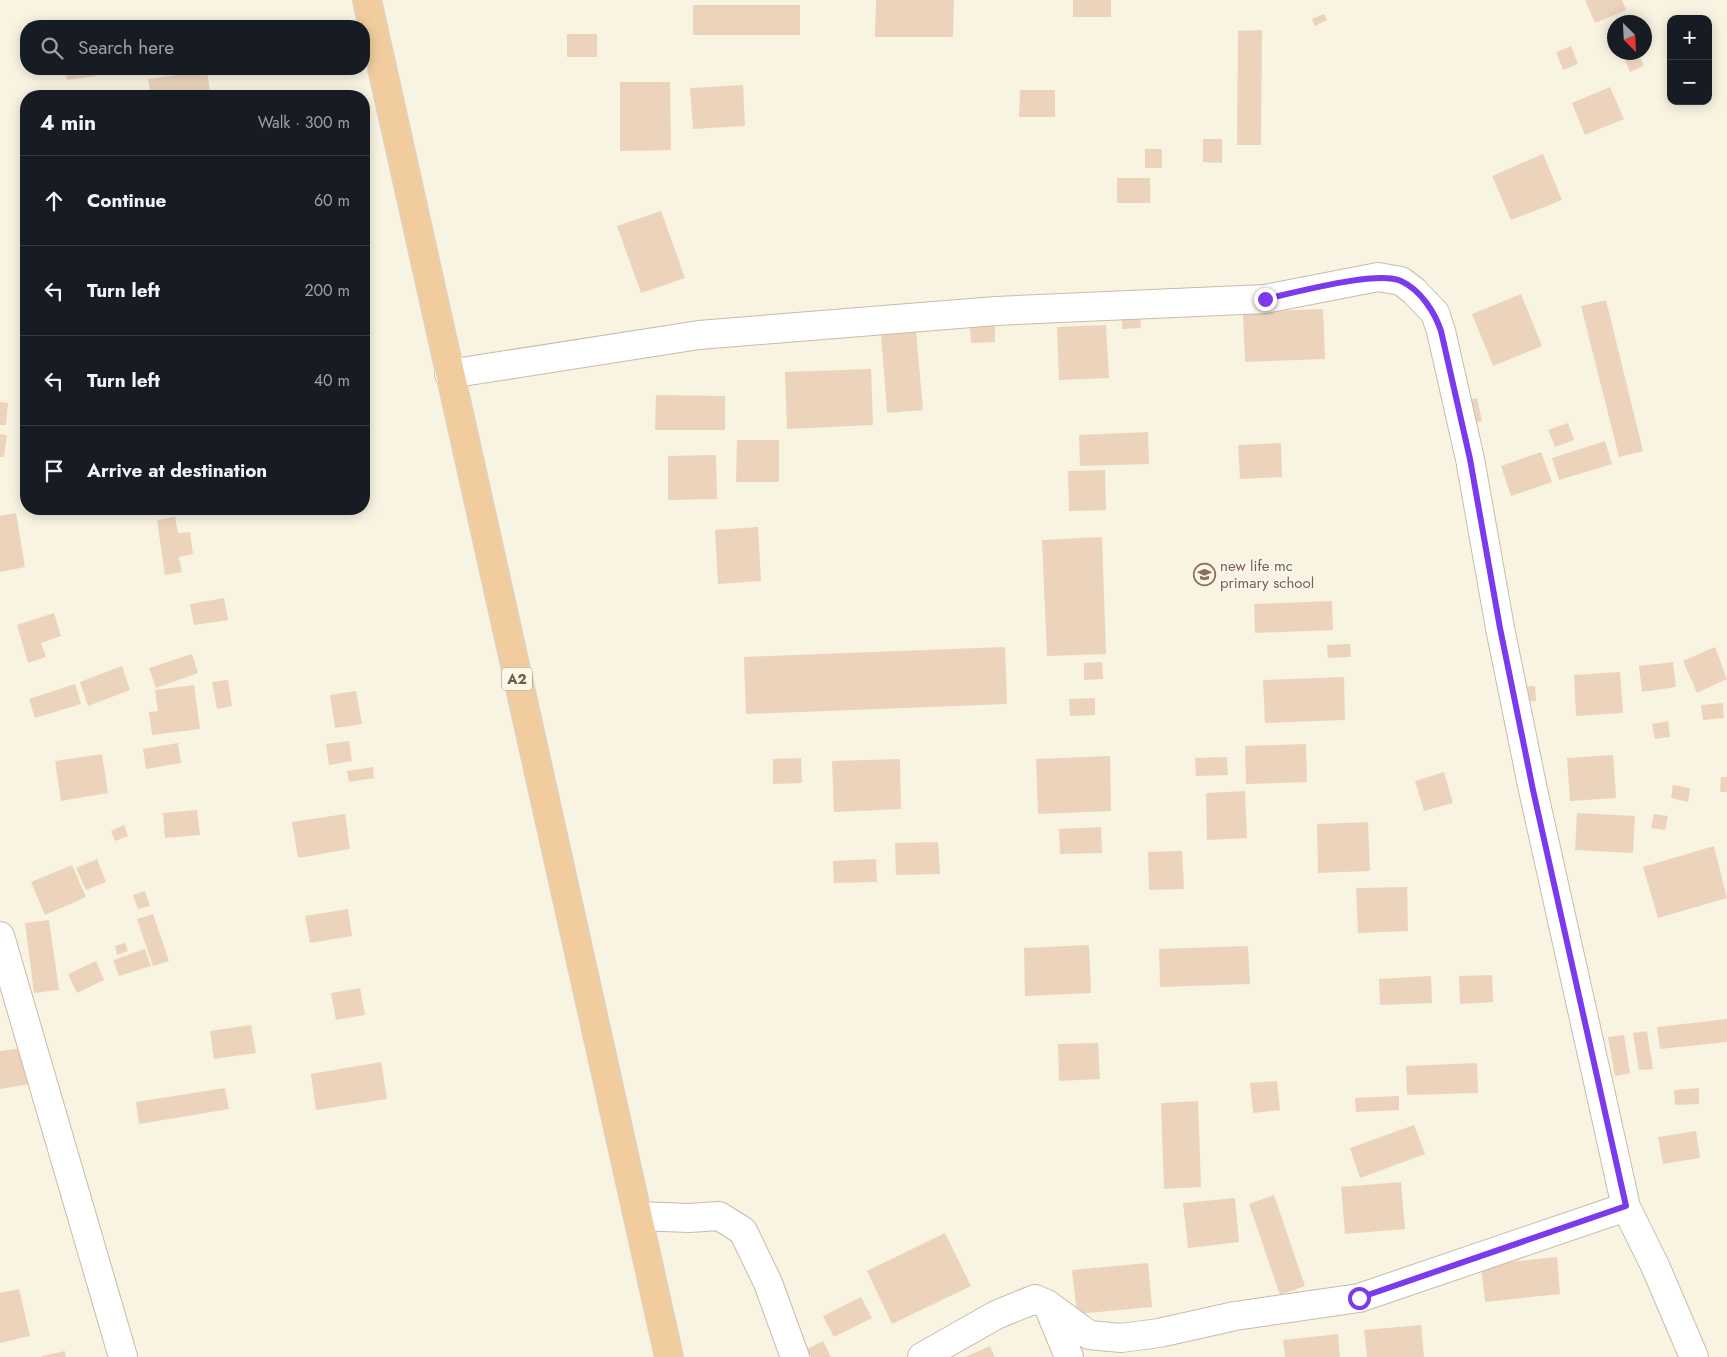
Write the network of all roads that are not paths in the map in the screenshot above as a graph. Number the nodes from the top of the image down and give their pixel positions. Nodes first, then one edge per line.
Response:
1 (367, 0) edge
2 (449, 374) junction
3 (0, 936) edge
4 (1626, 1206) junction
5 (638, 1216) junction
6 (1047, 1304) junction
7 (123, 1357) edge
8 (669, 1357) edge
9 (795, 1357) edge
10 (922, 1357) edge
11 (1069, 1357) edge
12 (1694, 1357) edge

1 - 2 highway, A2
2 - 4 street
2 - 5 highway, A2
3 - 7 street
4 - 6 street
4 - 12 street
5 - 8 highway, A2
5 - 9 street
6 - 10 street
6 - 11 street

